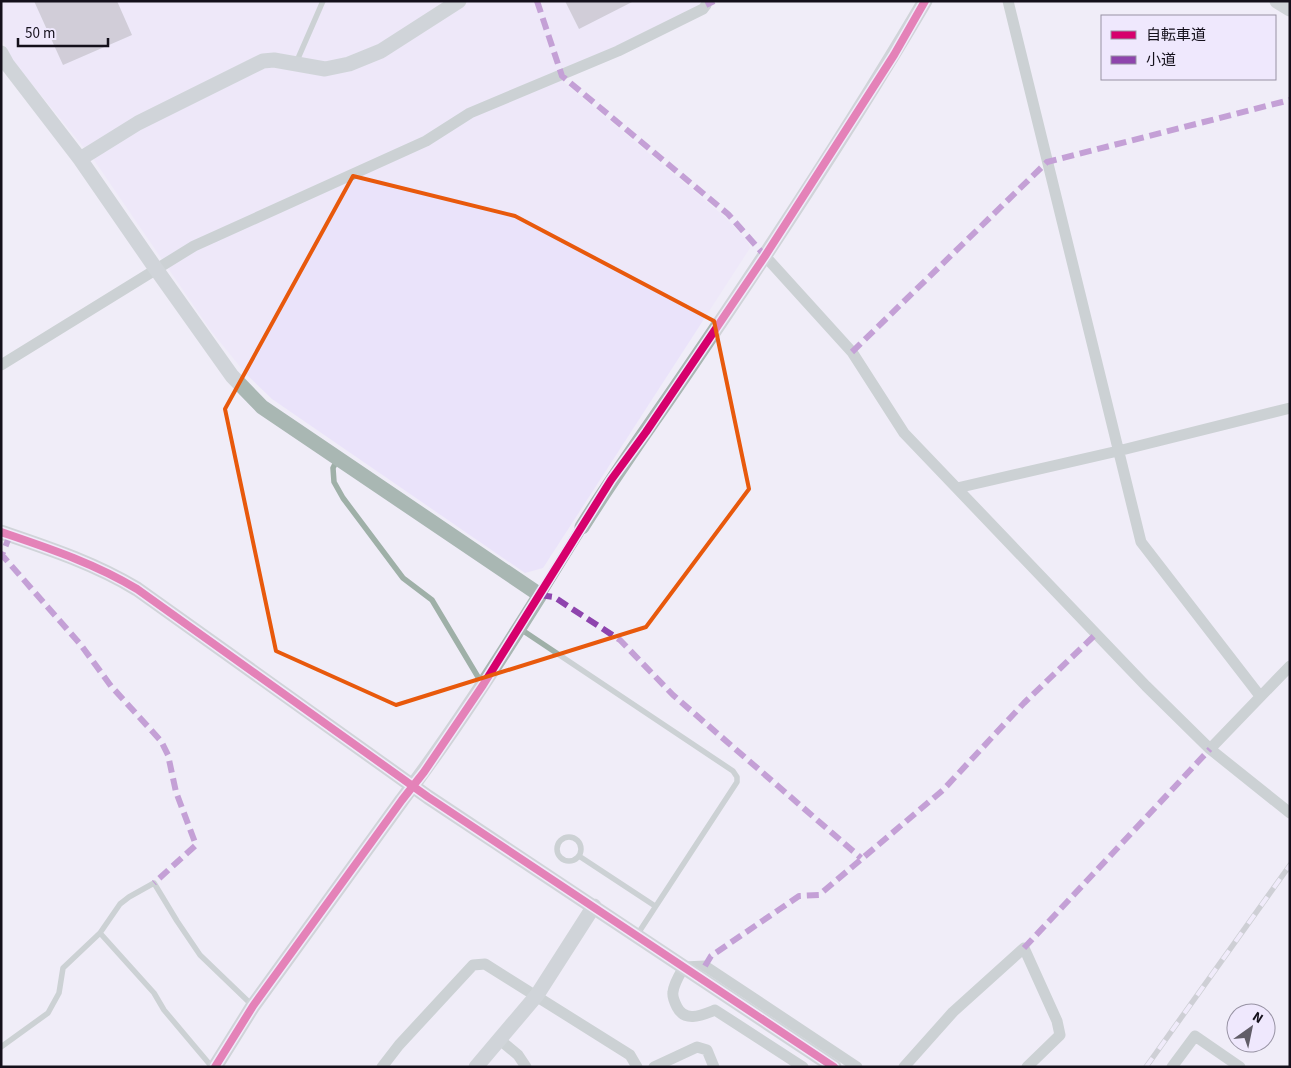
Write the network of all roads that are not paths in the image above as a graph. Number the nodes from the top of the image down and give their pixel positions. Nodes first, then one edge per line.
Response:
1 (323, 1) edge
2 (459, 1) edge
3 (925, 1) edge
4 (1008, 1) edge
5 (1278, 1) edge
6 (706, 5) dead end
7 (1290, 9) edge
8 (1, 53) edge
9 (296, 63) junction
10 (80, 159) junction
11 (765, 256) junction
12 (156, 269) junction
13 (1, 365) edge
14 (1290, 408) edge
15 (1118, 451) junction
16 (338, 458) junction
17 (957, 488) junction
18 (582, 527) joint
19 (1, 532) edge
20 (540, 595) junction
21 (519, 628) junction
22 (1290, 666) edge
23 (483, 685) junction
24 (1260, 696) junction
25 (1210, 749) junction
26 (413, 786) junction
27 (1290, 812) edge
28 (579, 856) junction
29 (594, 906) junction
30 (655, 906) junction
31 (100, 933) junction
32 (637, 935) junction
33 (684, 967) junction
34 (537, 995) junction
35 (253, 1006) junction
36 (500, 1040) junction
37 (1, 1047) edge
38 (213, 1067) edge
39 (382, 1067) edge
40 (476, 1067) edge
41 (526, 1067) edge
42 (637, 1067) edge
43 (654, 1067) edge
44 (714, 1067) edge
45 (803, 1067) edge
46 (834, 1067) edge
47 (857, 1067) edge
48 (904, 1067) edge
49 (1027, 1067) edge
50 (1172, 1067) edge
51 (1240, 1067) edge

1 - 9 lane
2 - 9 street
3 - 11 street
4 - 15 street
5 - 7 street
6 - 12 street
8 - 10 street
9 - 10 street
10 - 12 street
11 - 17 street
11 - 18 street
12 - 13 street
12 - 16 street
14 - 15 street
15 - 17 street
15 - 24 street
16 - 20 street
16 - 23 lane
17 - 25 street
18 - 20 street
19 - 26 street
20 - 21 street
21 - 23 street
21 - 30 lane
22 - 24 street
23 - 26 street
24 - 25 street
25 - 27 street
26 - 29 street
26 - 35 street
28 - 28 lane
28 - 30 lane
29 - 32 street
29 - 34 street
30 - 32 lane
31 - 35 lane
31 - 37 lane
31 - 38 lane
32 - 33 street
33 - 45 street
33 - 46 street
33 - 47 street
34 - 36 street
34 - 39 street
34 - 42 street
35 - 38 street
36 - 40 street
36 - 41 street
43 - 44 street
48 - 49 street
50 - 51 street

